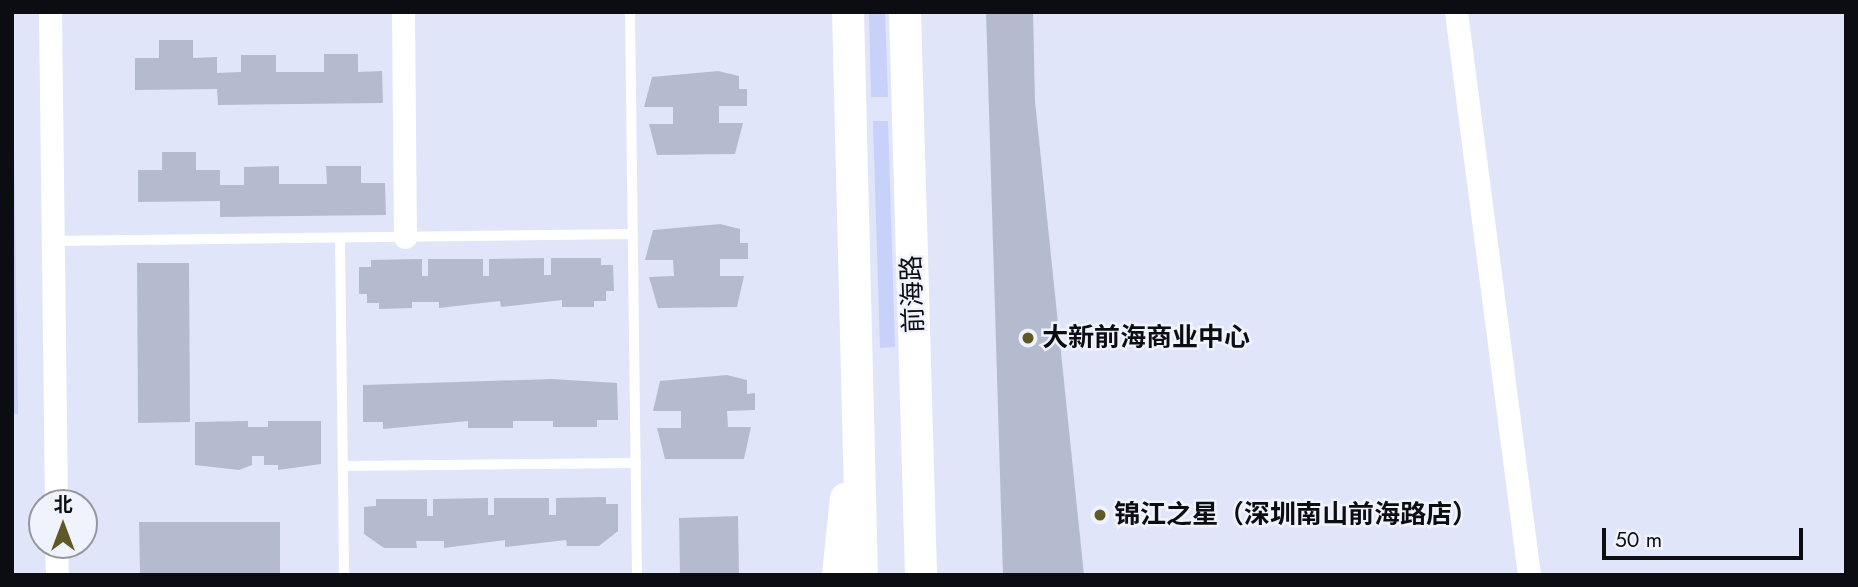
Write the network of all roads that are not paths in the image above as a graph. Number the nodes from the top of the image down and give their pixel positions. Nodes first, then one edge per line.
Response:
1 (50, 12) edge
2 (403, 12) edge
3 (630, 12) edge
4 (849, 12) edge
5 (905, 12) edge
6 (1456, 12) edge
7 (633, 234) junction
8 (405, 237) junction
9 (340, 238) junction
10 (53, 241) junction
11 (860, 407) junction
12 (636, 463) junction
13 (343, 466) junction
14 (56, 489) edge
15 (344, 575) edge
16 (637, 575) edge
17 (838, 575) edge
18 (862, 575) edge
19 (921, 575) edge
20 (1530, 575) edge

1 - 10 street
2 - 8 street
3 - 7 lane
4 - 11 main road
5 - 19 main road, 前海路
6 - 20 street
7 - 8 lane
7 - 12 lane
8 - 9 lane
9 - 10 lane
9 - 13 lane
10 - 14 street
11 - 17 main road
11 - 18 main road
12 - 13 lane
12 - 16 lane
13 - 15 lane

